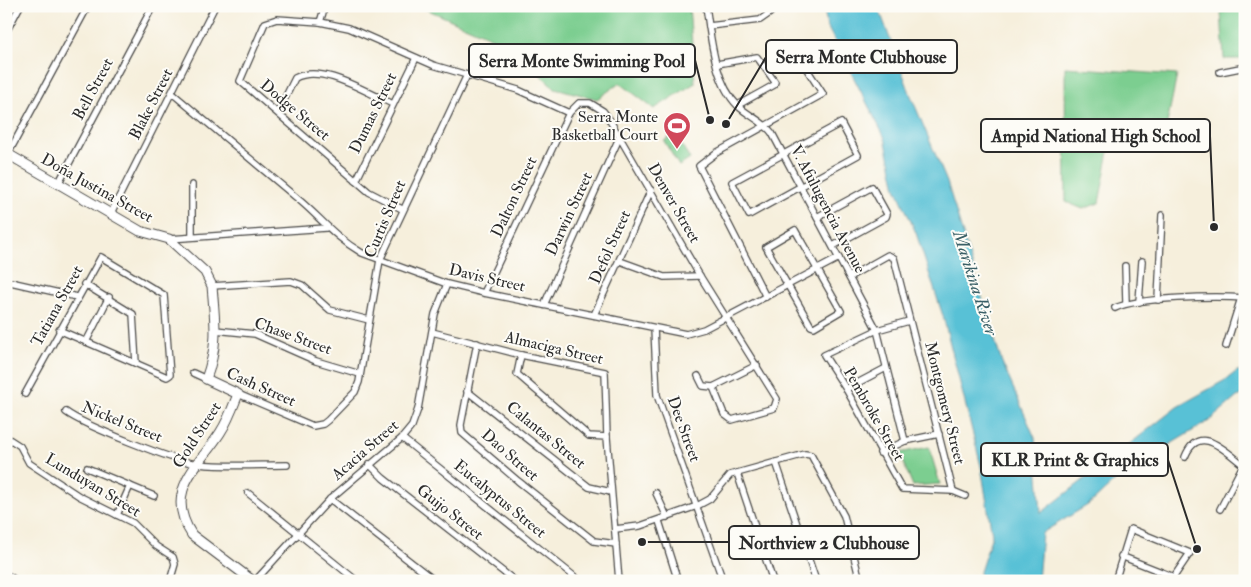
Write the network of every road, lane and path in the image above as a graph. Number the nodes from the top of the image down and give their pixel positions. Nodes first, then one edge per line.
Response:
1 (20, 6) edge
2 (88, 6) edge
3 (153, 6) edge
4 (215, 6) edge
5 (325, 6) edge
6 (706, 6) edge
7 (768, 6) edge
8 (320, 22) junction
9 (709, 26) junction
10 (6, 32) edge
11 (788, 49) dead end
12 (416, 58) junction
13 (717, 64) junction
14 (1245, 67) edge
15 (1220, 72) dead end
16 (467, 75) junction
17 (172, 93) junction
18 (393, 104) junction
19 (738, 106) junction
20 (278, 112) junction
21 (569, 113) junction
22 (767, 126) junction
23 (620, 136) junction
24 (7, 154) edge
25 (783, 154) junction
26 (356, 181) junction
27 (58, 184) junction
28 (192, 186) dead end
29 (802, 188) junction
30 (651, 190) junction
31 (402, 209) junction
32 (110, 215) junction
33 (1162, 215) dead end
34 (817, 217) junction
35 (326, 228) junction
36 (192, 237) junction
37 (169, 239) junction
38 (833, 246) junction
39 (839, 258) junction
40 (380, 260) junction
41 (620, 261) junction
42 (1142, 261) dead end
43 (1125, 266) dead end
44 (817, 269) junction
45 (700, 276) junction
46 (849, 277) junction
47 (6, 282) edge
48 (84, 284) junction
49 (447, 284) junction
50 (787, 285) junction
51 (212, 286) junction
52 (484, 293) junction
53 (77, 297) junction
54 (109, 297) junction
55 (766, 297) junction
56 (1243, 298) edge
57 (1158, 300) junction
58 (1138, 302) junction
59 (1126, 303) junction
60 (544, 304) junction
61 (1115, 308) dead end
62 (594, 315) junction
63 (727, 318) junction
64 (369, 320) junction
65 (910, 321) junction
66 (654, 328) junction
67 (59, 330) junction
68 (215, 330) junction
69 (877, 330) junction
70 (432, 332) junction
71 (86, 342) junction
72 (477, 343) junction
73 (1226, 346) dead end
74 (521, 355) junction
75 (136, 363) junction
76 (757, 364) junction
77 (886, 368) junction
78 (193, 373) dead end
79 (360, 374) junction
80 (698, 376) dead end
81 (206, 379) junction
82 (713, 387) junction
83 (846, 389) junction
84 (467, 391) junction
85 (25, 394) dead end
86 (238, 394) junction
87 (66, 412) dead end
88 (317, 426) joint
89 (939, 434) junction
90 (6, 437) edge
91 (607, 437) junction
92 (402, 438) junction
93 (905, 441) junction
94 (880, 453) junction
95 (1185, 457) dead end
96 (776, 462) junction
97 (198, 464) junction
98 (369, 464) junction
99 (287, 465) dead end
100 (1244, 466) edge
101 (87, 468) dead end
102 (737, 473) junction
103 (130, 486) junction
104 (953, 491) junction
105 (611, 492) junction
106 (248, 493) dead end
107 (656, 493) dead end
108 (154, 496) dead end
109 (965, 496) dead end
110 (330, 499) junction
111 (697, 506) junction
112 (1220, 509) dead end
113 (117, 515) junction
114 (667, 517) junction
115 (658, 521) junction
116 (615, 529) junction
117 (298, 532) junction
118 (616, 544) junction
119 (1121, 556) junction
120 (6, 576) edge
121 (506, 578) edge
122 (1115, 579) edge
123 (1173, 579) edge
124 (14, 581) edge
125 (170, 581) edge
126 (254, 581) edge
127 (357, 581) edge
128 (435, 581) edge
129 (515, 581) edge
130 (580, 581) edge
131 (619, 581) edge
132 (678, 581) edge
133 (723, 581) edge
134 (773, 581) edge
135 (816, 581) edge
136 (860, 581) edge
137 (1126, 581) edge

1 - 10 street
2 - 24 street
3 - 27 street, Bell Street
4 - 17 street, Blake Street
5 - 8 street
6 - 9 street, V. Afulugencia Avenue
7 - 9 street
8 - 12 street, Dodge Street
8 - 20 street, Dodge Street
9 - 13 street, V. Afulugencia Avenue
11 - 22 street
12 - 16 street, Dodge Street
12 - 18 street, Dumas Street
13 - 19 street, V. Afulugencia Avenue
13 - 19 street
14 - 15 street
16 - 21 street, Dodge Street
16 - 31 street, Curtis Street
17 - 32 street, Blake Street
17 - 35 street, Davis Street
18 - 20 street
18 - 26 street, Dumas Street
19 - 22 street, V. Afulugencia Avenue
20 - 26 street, Dodge Street
21 - 23 street, Denver Street
21 - 52 street, Dalton Street
22 - 25 street, V. Afulugencia Avenue
22 - 55 street
23 - 30 street, Denver Street
23 - 60 street, Darwin Street
24 - 27 street, Doña Justina Street
25 - 29 street, V. Afulugencia Avenue
25 - 29 street
25 - 29 street
26 - 31 street, Dodge Street
27 - 32 street, Doña Justina Street
28 - 36 street
29 - 34 street, V. Afulugencia Avenue
30 - 41 street, Defol Street
30 - 45 street, Denver Street
31 - 40 street, Curtis Street
32 - 37 street, Doña Justina Street
33 - 57 street
34 - 38 street, V. Afulugencia Avenue
34 - 38 street
35 - 36 street, Doña Justina Street
35 - 40 street, Davis Street
36 - 37 street, Doña Justina Street
37 - 51 street
38 - 39 street, V. Afulugencia Avenue
39 - 44 street, Davis Street
39 - 46 street, V. Afulugencia Avenue
40 - 49 street, Davis Street
40 - 64 street, Curtis Street
41 - 45 street
41 - 62 street, Defol Street
42 - 58 street
43 - 59 street
44 - 50 street, Davis Street
44 - 50 street
44 - 50 street
45 - 63 street, Denver Street
46 - 65 street, Montgomery Street
46 - 69 street, V. Afulugencia Avenue
47 - 53 street
48 - 53 street, Tatiana Street
48 - 54 street
48 - 75 street, Tatiana Street
49 - 52 street, Davis Street
49 - 70 street, Acacia Street
50 - 55 street, Davis Street
51 - 64 street
51 - 68 street
52 - 60 street, Davis Street
53 - 67 street, Tatiana Street
54 - 71 street
54 - 75 street
55 - 63 street, Davis Street
56 - 57 street
56 - 73 street
57 - 58 street
58 - 59 street
59 - 61 street
60 - 62 street, Davis Street
62 - 66 street, Davis Street
63 - 66 street, Davis Street
63 - 76 street, Denver Street
64 - 79 street, Curtis Street
65 - 69 street
65 - 89 street, Montgomery Street
66 - 111 street, Dee Street
67 - 71 street
67 - 85 street, Tatiana Street
68 - 79 street, Chase Street
68 - 81 street
69 - 77 street, V. Afulugencia Avenue
69 - 83 street, Pembroke Street
70 - 72 street, Almaciga Street
70 - 92 street, Acacia Street
71 - 75 street
72 - 74 street, Almaciga Street
72 - 84 street, Dao Street
74 - 91 street
74 - 91 street, Almaciga Street
76 - 82 street
76 - 82 street, Denver Street
77 - 83 street
77 - 93 street, V. Afulugencia Avenue
78 - 81 street, Cash Street
79 - 88 street, Curtis Street
80 - 82 street
81 - 86 street, Cash Street
83 - 94 street, Pembroke Street
84 - 105 street, Calantas Street
84 - 118 street, Dao Street
86 - 88 street, Cash Street
86 - 97 street, Gold Street
87 - 97 street, Nickel Street
89 - 93 street
89 - 104 street, Montgomery Street
90 - 113 street, Lunduyan Street
91 - 105 street, Almaciga Street
92 - 98 street, Acacia Street
92 - 130 street, Eucalyptus Street
93 - 94 street
94 - 104 street, Pembroke Street
95 - 100 street
96 - 102 street
96 - 135 street
96 - 136 street
97 - 99 street, Nickel Street
97 - 126 street, Gold Street
98 - 110 street, Acacia Street
98 - 121 street, Guijo Street
100 - 112 street
101 - 103 street
102 - 111 street
102 - 134 street
103 - 108 street
103 - 113 street
104 - 109 street
105 - 116 street, Almaciga Street
106 - 117 street
107 - 114 street
110 - 117 street, Acacia Street
110 - 128 street
111 - 114 street
111 - 133 street, Dee Street
113 - 125 street, Lunduyan Street
114 - 115 street
115 - 116 street
115 - 132 street
116 - 118 street, Almaciga Street
117 - 126 street, Acacia Street
117 - 127 street
118 - 131 street, Almaciga Street
119 - 122 street
119 - 123 street
119 - 123 street
120 - 124 street
121 - 129 street, Guijo Street
122 - 137 street

